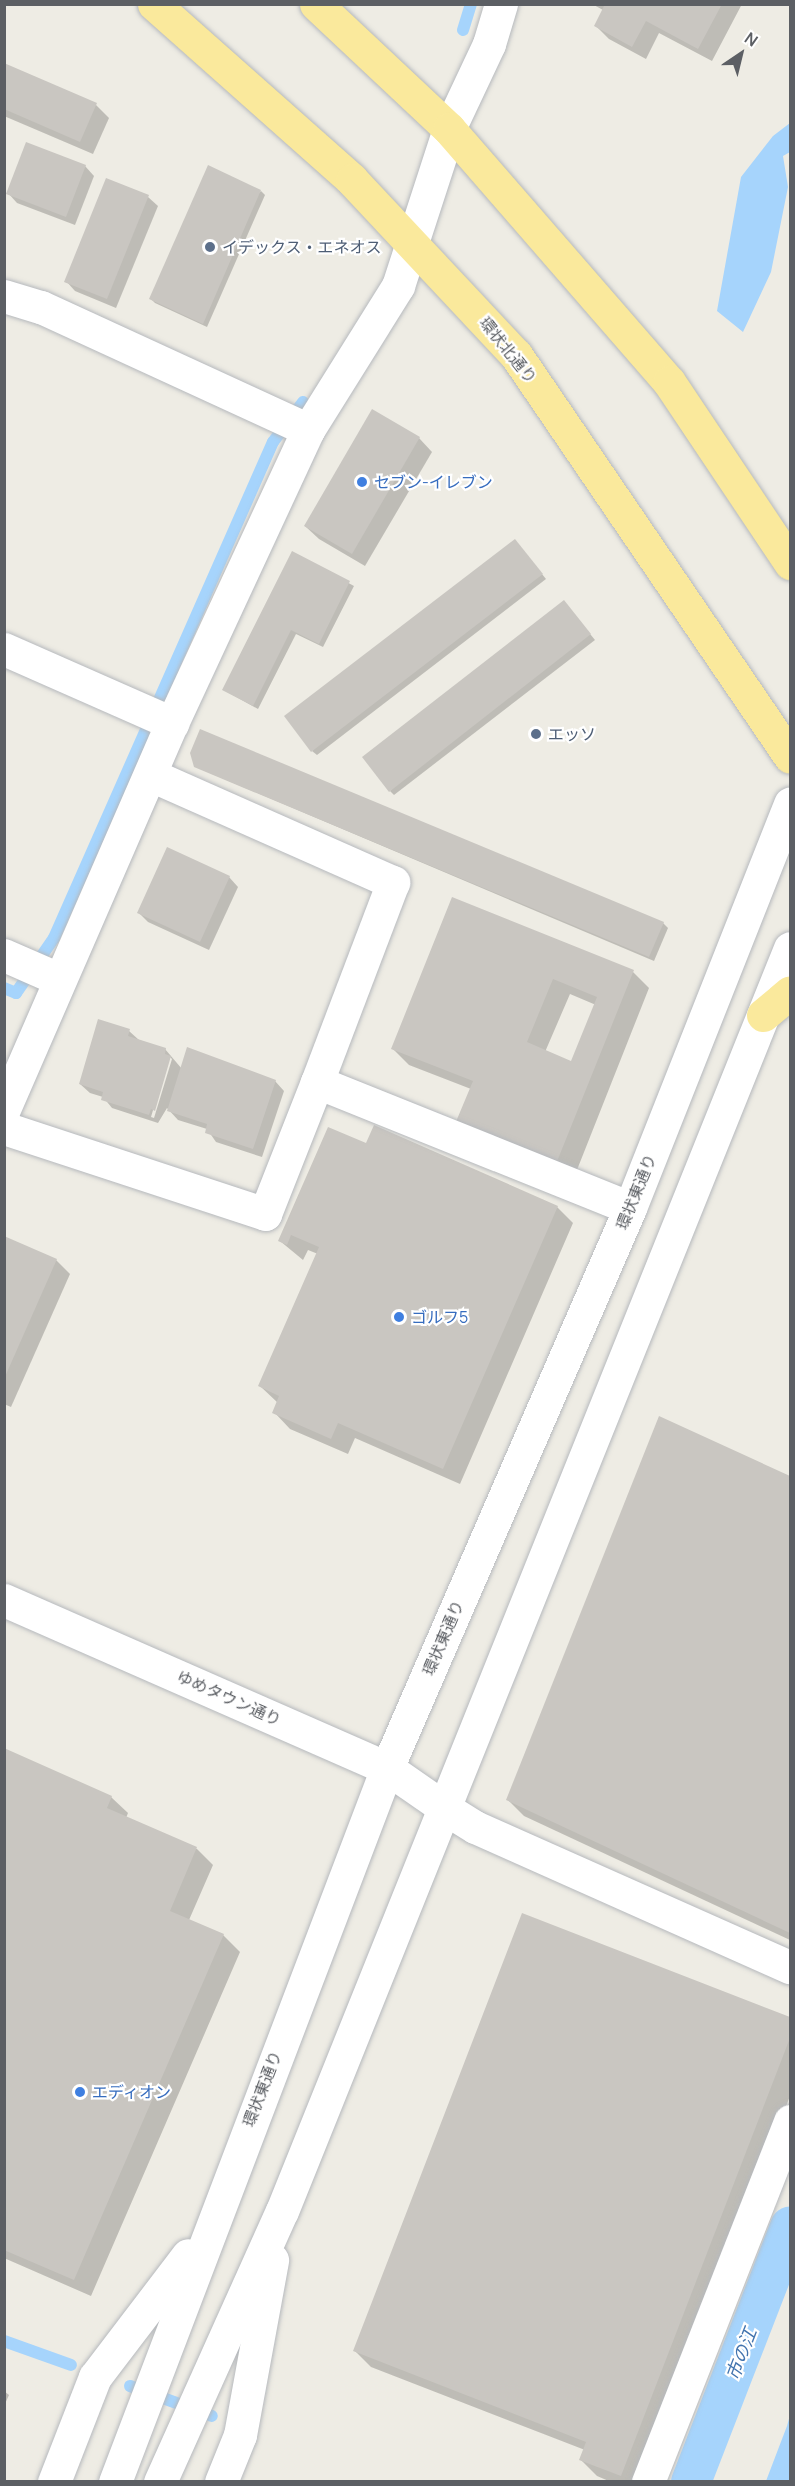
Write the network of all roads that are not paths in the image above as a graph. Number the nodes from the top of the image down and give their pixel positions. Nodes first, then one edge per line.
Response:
1 (154, 4) edge
2 (316, 4) edge
3 (501, 4) edge
4 (449, 129) junction
5 (413, 241) junction
6 (4, 296) edge
7 (294, 424) junction
8 (790, 563) edge
9 (4, 649) edge
10 (158, 717) junction
11 (790, 756) edge
12 (151, 775) junction
13 (790, 802) edge
14 (790, 948) edge
15 (32, 967) edge
16 (790, 992) edge
17 (763, 1015) junction
18 (318, 1083) junction
19 (4, 1109) edge
20 (4, 1128) edge
21 (630, 1208) junction
22 (4, 1600) edge
23 (387, 1768) junction
24 (446, 1809) junction
25 (790, 1967) edge
26 (790, 2121) edge
27 (282, 2211) junction
28 (209, 2226) junction
29 (54, 2481) edge
30 (115, 2481) edge
31 (160, 2481) edge
32 (221, 2481) edge
33 (648, 2481) edge

1 - 5 highway, 環状北通り
2 - 4 highway
3 - 4 street
4 - 5 street
4 - 8 highway
5 - 7 street
5 - 11 highway, 環状北通り
6 - 7 street
7 - 10 street
9 - 10 street
10 - 12 street
12 - 15 street
12 - 18 street
13 - 21 street, 環状東通り
14 - 17 street
15 - 19 street
16 - 17 highway
17 - 24 street
18 - 20 street
18 - 21 street
21 - 23 street, 環状東通り
22 - 23 street, ゆめタウン通り
23 - 24 street, ゆめタウン通り
23 - 28 street, 環状東通り
24 - 25 street, ゆめタウン通り
24 - 27 street
26 - 33 street
27 - 31 street
27 - 32 street
28 - 29 street
28 - 30 street, 環状東通り

